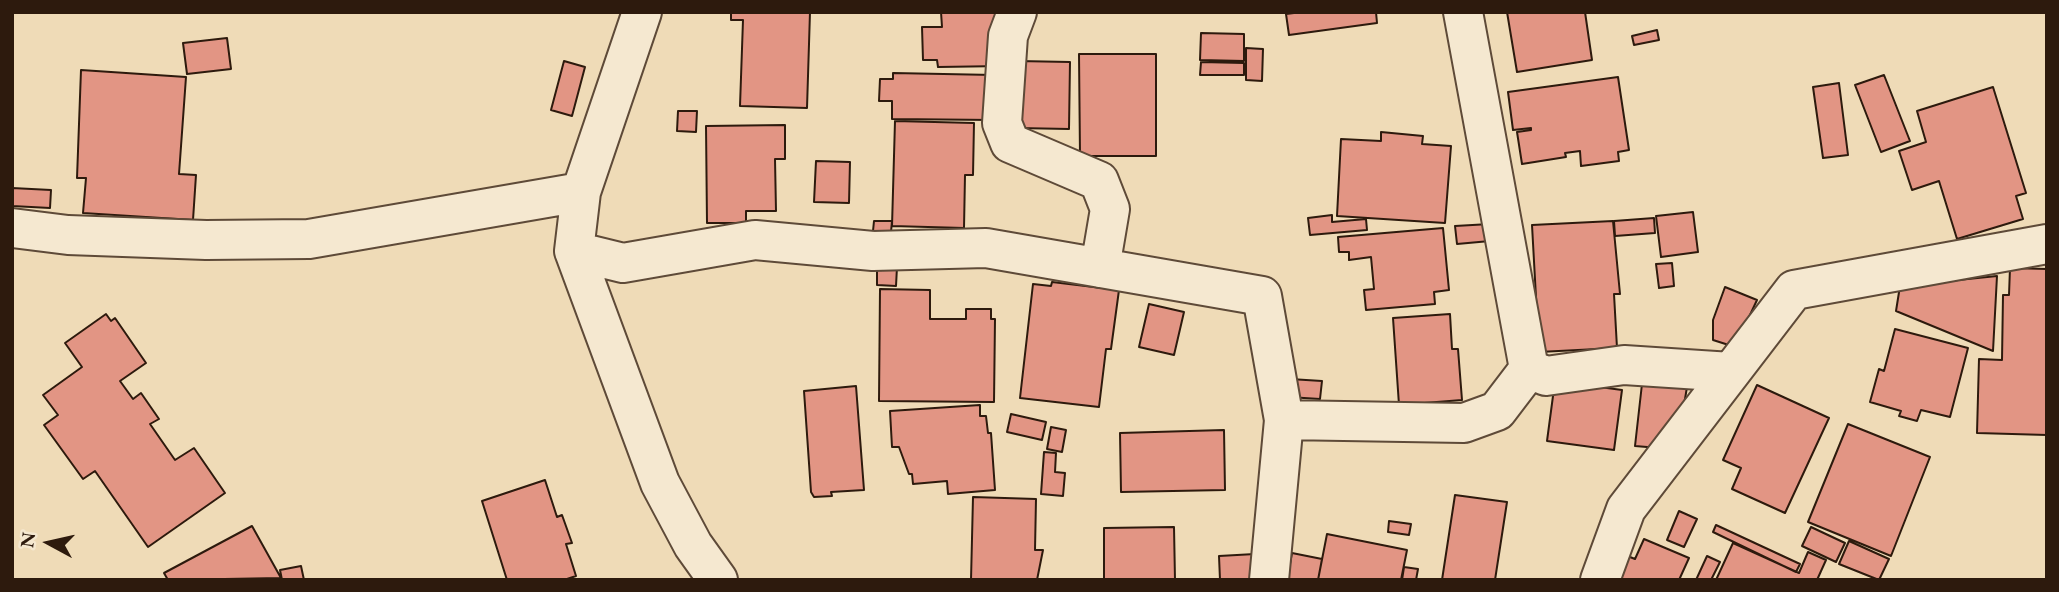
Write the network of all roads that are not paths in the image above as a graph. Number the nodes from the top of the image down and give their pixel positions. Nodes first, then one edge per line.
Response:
1 (642, 12) edge
2 (1017, 12) edge
3 (1463, 12) edge
4 (581, 192) junction
5 (12, 228) edge
6 (2047, 244) edge
7 (574, 251) junction
8 (1100, 268) junction
9 (1530, 369) junction
10 (1731, 372) junction
11 (1284, 420) junction
12 (718, 580) edge
13 (1269, 580) edge
14 (1600, 580) edge

1 - 4 street
2 - 8 street
3 - 9 street
4 - 5 street
4 - 7 street
6 - 10 street
7 - 8 street
7 - 12 street
8 - 11 street
9 - 10 street
9 - 11 street
10 - 14 street
11 - 13 street

